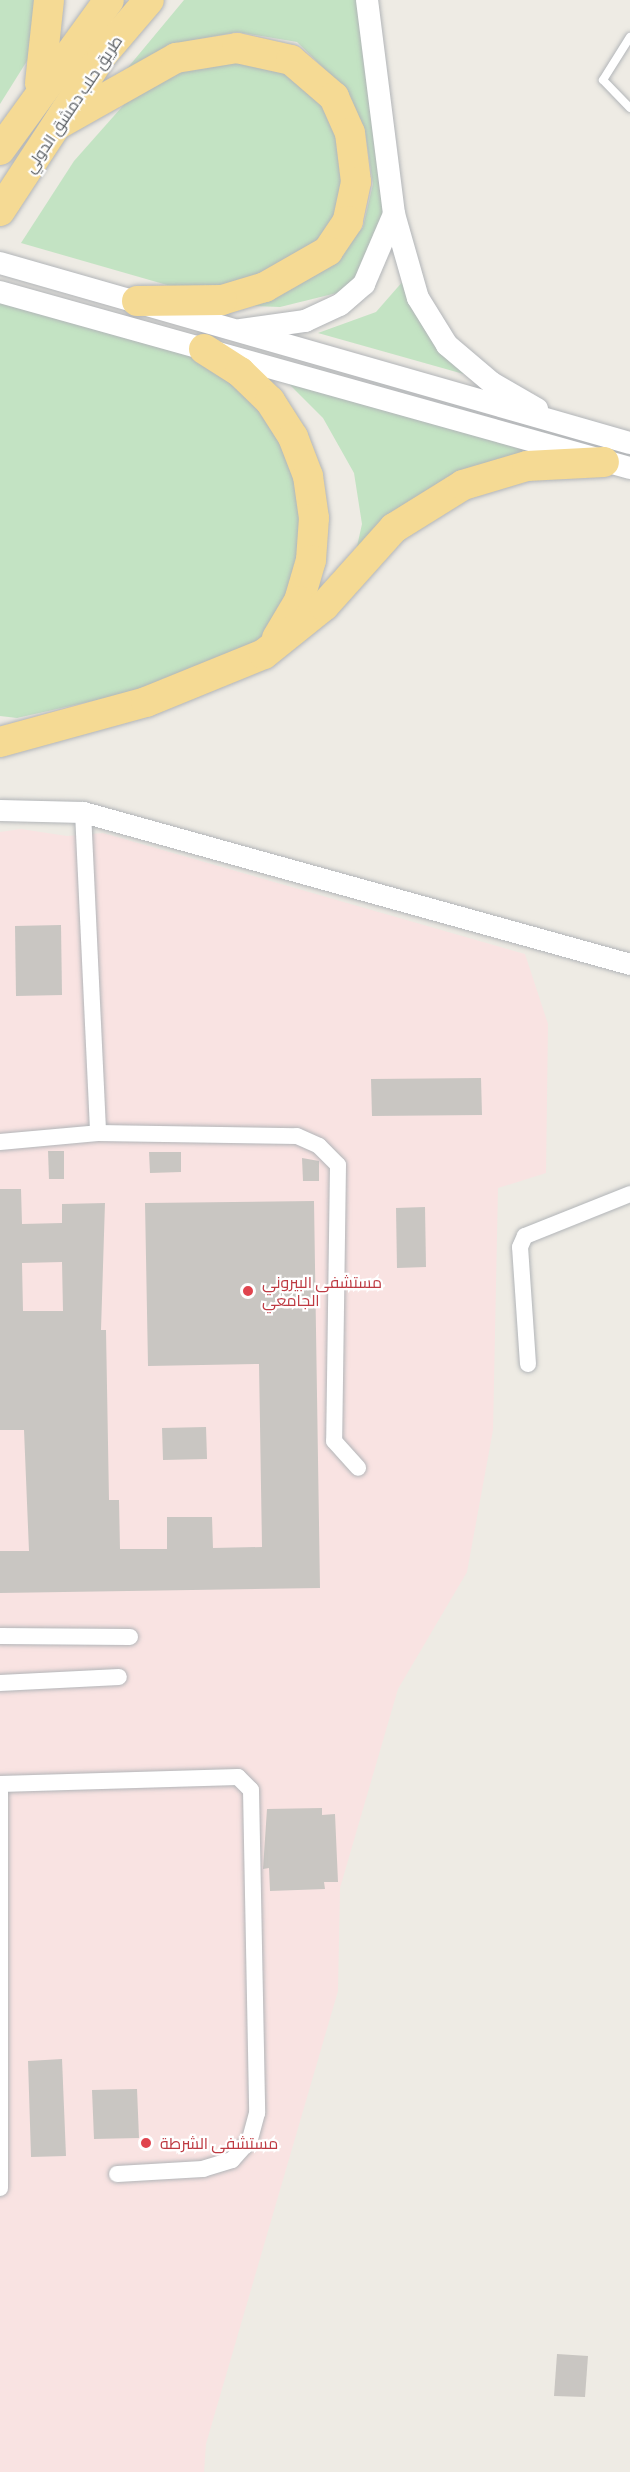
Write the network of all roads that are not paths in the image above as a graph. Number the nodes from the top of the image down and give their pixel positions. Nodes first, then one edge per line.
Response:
1 (50, 0) edge
2 (109, 0) edge
3 (149, 0) edge
4 (367, 0) edge
5 (630, 37) edge
6 (39, 89) junction
7 (630, 108) edge
8 (57, 125) junction
9 (0, 150) edge
10 (0, 211) edge
11 (394, 214) junction
12 (0, 263) edge
13 (0, 292) edge
14 (130, 313) junction
15 (235, 331) junction
16 (204, 349) junction
17 (572, 428) junction
18 (630, 443) edge
19 (617, 465) edge
20 (264, 654) junction
21 (7, 737) edge
22 (0, 810) edge
23 (84, 812) junction
24 (630, 964) edge
25 (98, 1132) junction
26 (0, 1142) edge
27 (630, 1194) edge
28 (528, 1364) dead end
29 (358, 1468) dead end
30 (0, 1636) edge
31 (130, 1637) dead end
32 (119, 1677) dead end
33 (0, 1683) edge
34 (0, 1784) edge
35 (0, 1884) edge
36 (117, 2174) dead end
37 (0, 2188) edge

1 - 6 highway
2 - 6 highway, طريق حلب دمشق الدولي
3 - 8 highway, طريق حلب دمشق الدولي
4 - 11 main road
5 - 7 lane
6 - 9 highway, طريق حلب دمشق الدولي
8 - 10 highway, طريق حلب دمشق الدولي
8 - 14 highway
11 - 15 main road
11 - 17 main road
12 - 14 main road
13 - 14 main road
14 - 15 main road
14 - 16 main road
15 - 17 main road
16 - 19 main road
16 - 20 highway
17 - 18 main road
19 - 20 highway
20 - 21 highway
22 - 23 street
23 - 24 street
23 - 25 street
25 - 26 street
25 - 29 street
27 - 28 street
30 - 31 street
32 - 33 street
34 - 35 street
34 - 36 street
35 - 37 street

